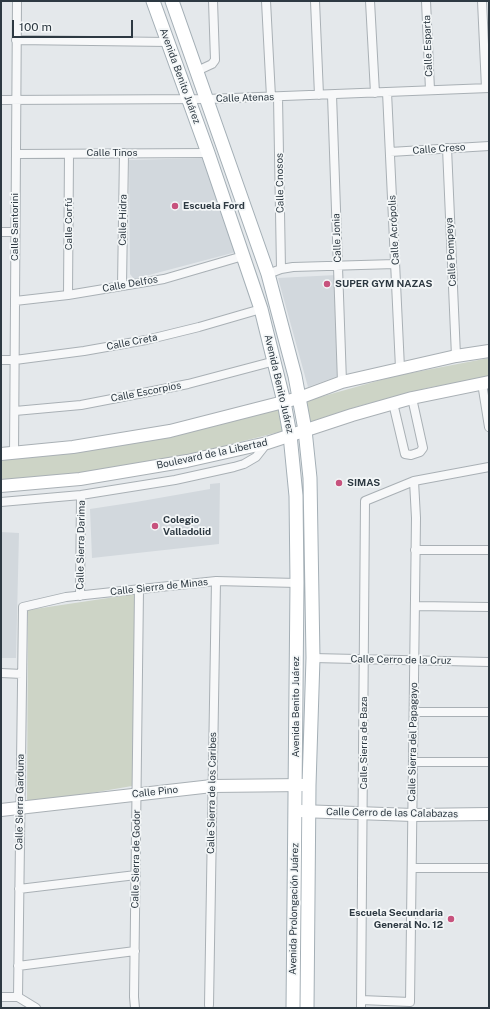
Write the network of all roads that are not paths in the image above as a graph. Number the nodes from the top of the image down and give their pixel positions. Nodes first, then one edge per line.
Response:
1 (16, 1) edge
2 (152, 1) edge
3 (172, 1) edge
4 (213, 1) edge
5 (266, 1) edge
6 (315, 1) edge
7 (370, 1) edge
8 (426, 1) edge
9 (482, 1) edge
10 (16, 40) junction
11 (168, 42) junction
12 (197, 71) junction
13 (488, 88) edge
14 (430, 90) junction
15 (387, 92) junction
16 (375, 93) junction
17 (319, 95) junction
18 (332, 95) junction
19 (274, 97) junction
20 (189, 99) junction
21 (207, 99) junction
22 (1, 100) edge
23 (16, 100) junction
24 (489, 146) edge
25 (447, 148) junction
26 (390, 152) junction
27 (124, 153) junction
28 (208, 153) junction
29 (16, 154) junction
30 (69, 154) junction
31 (1, 232) edge
32 (15, 232) junction
33 (242, 256) junction
34 (395, 264) junction
35 (338, 266) junction
36 (281, 269) junction
37 (268, 274) junction
38 (122, 286) junction
39 (68, 295) junction
40 (15, 301) junction
41 (261, 309) junction
42 (489, 351) edge
43 (456, 356) junction
44 (1, 360) edge
45 (15, 360) junction
46 (275, 361) junction
47 (400, 368) junction
48 (342, 382) junction
49 (486, 382) edge
50 (299, 398) junction
51 (412, 398) junction
52 (284, 402) junction
53 (393, 403) junction
54 (15, 411) junction
55 (489, 427) edge
56 (305, 430) junction
57 (290, 435) junction
58 (267, 442) junction
59 (14, 453) junction
60 (1, 454) edge
61 (489, 467) edge
62 (414, 481) junction
63 (1, 486) edge
64 (81, 495) junction
65 (1, 502) edge
66 (415, 550) junction
67 (489, 550) edge
68 (216, 581) junction
69 (297, 583) junction
70 (139, 590) junction
71 (80, 596) junction
72 (415, 606) junction
73 (23, 607) joint
74 (489, 607) edge
75 (313, 658) junction
76 (364, 659) junction
77 (414, 660) junction
78 (489, 662) edge
79 (1, 673) edge
80 (22, 674) junction
81 (414, 712) junction
82 (489, 712) edge
83 (413, 762) junction
84 (489, 762) edge
85 (296, 785) junction
86 (310, 785) junction
87 (212, 786) junction
88 (137, 794) junction
89 (20, 808) junction
90 (1, 810) edge
91 (295, 810) junction
92 (309, 811) junction
93 (364, 813) junction
94 (489, 814) edge
95 (413, 815) junction
96 (412, 868) junction
97 (489, 868) edge
98 (136, 875) junction
99 (19, 889) junction
100 (135, 951) junction
101 (18, 966) junction
102 (1, 997) edge
103 (18, 997) junction
104 (361, 1004) edge
105 (209, 1005) dead end
106 (36, 1008) edge
107 (135, 1008) edge
108 (293, 1008) edge
109 (307, 1008) edge

1 - 10 street, Calle Santorini
2 - 11 main road, Avenida Benito Juárez
3 - 12 main road, Avenida Benito Juárez
4 - 12 street
5 - 19 street, Calle Cnosos
6 - 17 street
7 - 16 street
8 - 14 street, Calle Esparta
9 - 13 street
10 - 11 street
10 - 23 street, Calle Santorini
11 - 20 main road, Avenida Benito Juárez
12 - 21 main road, Avenida Benito Juárez
13 - 14 street, Calle Atenas
14 - 15 street, Calle Atenas
15 - 16 street, Calle Atenas
15 - 26 street, Calle Acrópolis
16 - 18 street, Calle Atenas
17 - 18 street, Calle Atenas
17 - 19 street, Calle Atenas
18 - 35 street, Calle Jonia
19 - 21 street, Calle Atenas
19 - 36 street, Calle Cnosos
20 - 21 street, Calle Atenas
20 - 23 street, Calle Atenas
20 - 28 main road, Avenida Benito Juárez
21 - 37 main road, Avenida Benito Juárez
22 - 23 street, Calle Atenas
23 - 29 street, Calle Santorini
24 - 25 street, Calle Creso
25 - 26 street, Calle Creso
25 - 43 street, Calle Pompeya
26 - 34 street, Calle Acrópolis
27 - 28 street, Calle Tinos
27 - 30 street, Calle Tinos
27 - 38 street, Calle Hidra
28 - 33 main road, Avenida Benito Juárez
29 - 30 street, Calle Tinos
29 - 32 street, Calle Santorini
30 - 39 street, Calle Corfú
31 - 32 street
32 - 40 street, Calle Santorini
33 - 38 street, Calle Delfos
33 - 41 main road, Avenida Benito Juárez
34 - 35 street
34 - 47 street, Calle Acrópolis
35 - 36 street
35 - 48 street, Calle Jonia
36 - 37 street
37 - 50 main road, Avenida Benito Juárez
38 - 39 street, Calle Delfos
39 - 40 street, Calle Delfos
40 - 45 street, Calle Santorini
41 - 45 street, Calle Creta
41 - 46 main road, Avenida Benito Juárez
42 - 43 main road
43 - 47 main road
44 - 45 street, Calle Creta
45 - 54 street, Calle Santorini
46 - 52 main road, Avenida Benito Juárez
46 - 54 street, Calle Escorpios
47 - 48 main road
48 - 50 main road
49 - 51 main road, Boulevard de la Libertad
49 - 55 street
50 - 52 main road
50 - 56 main road, Avenida Benito Juárez
51 - 53 main road, Boulevard de la Libertad
51 - 53 street
52 - 57 main road, Avenida Benito Juárez
52 - 59 main road
53 - 56 main road, Boulevard de la Libertad
54 - 59 street, Calle Santorini
56 - 57 main road, Boulevard de la Libertad
56 - 75 main road, Avenida Benito Juárez
57 - 58 main road, Boulevard de la Libertad
57 - 69 main road, Avenida Benito Juárez
58 - 63 main road, Boulevard de la Libertad
58 - 64 street
59 - 60 main road
61 - 62 street
62 - 66 street, Calle Sierra del Papagayo
62 - 76 street, Calle Sierra de Baza
64 - 65 street
64 - 71 street, Calle Sierra Darima
66 - 67 street
66 - 72 street, Calle Sierra del Papagayo
68 - 69 street, Calle Sierra de Minas
68 - 70 street, Calle Sierra de Minas
68 - 87 street, Calle Sierra de los Caribes
69 - 85 main road, Avenida Benito Juárez
70 - 71 street, Calle Sierra de Minas
70 - 88 street, Calle Sierra de Godor
71 - 73 street, Calle Sierra de Minas
72 - 74 street
72 - 77 street, Calle Sierra del Papagayo
73 - 80 street, Calle Sierra Garduna
75 - 76 street, Calle Cerro de la Cruz
75 - 86 main road, Avenida Benito Juárez
76 - 77 street, Calle Cerro de la Cruz
76 - 93 street, Calle Sierra de Baza
77 - 78 street, Calle Cerro de la Cruz
77 - 81 street, Calle Sierra del Papagayo
79 - 80 street
80 - 89 street, Calle Sierra Garduna
81 - 82 street
81 - 83 street, Calle Sierra del Papagayo
83 - 84 street
83 - 95 street, Calle Sierra del Papagayo
85 - 86 main road, Calle Pino
85 - 87 main road, Calle Pino
85 - 91 main road, Avenida Benito Juárez
86 - 92 main road, Avenida Benito Juárez
87 - 88 main road, Calle Pino
87 - 105 street, Calle Sierra de los Caribes
88 - 89 main road, Calle Pino
88 - 98 street, Calle Sierra de Godor
89 - 90 main road, Calle Pino
89 - 99 street, Calle Sierra Garduna
91 - 92 main road, Calle Cerro de las Calabazas
91 - 108 main road, Avenida Prolongación Juárez
92 - 93 main road, Calle Cerro de las Calabazas
92 - 109 main road, Avenida Prolongación Juárez
93 - 95 main road, Calle Cerro de las Calabazas
93 - 104 street, Calle Sierra de Baza
94 - 95 main road, Calle Cerro de las Calabazas
95 - 96 street, Calle Sierra del Papagayo
96 - 97 street
96 - 104 street, Calle Sierra del Papagayo
98 - 99 street
98 - 100 street, Calle Sierra de Godor
99 - 101 street, Calle Sierra Garduna
100 - 101 street
100 - 107 street, Calle Sierra de Godor
101 - 103 street, Calle Sierra Garduna
102 - 103 street
103 - 106 street

